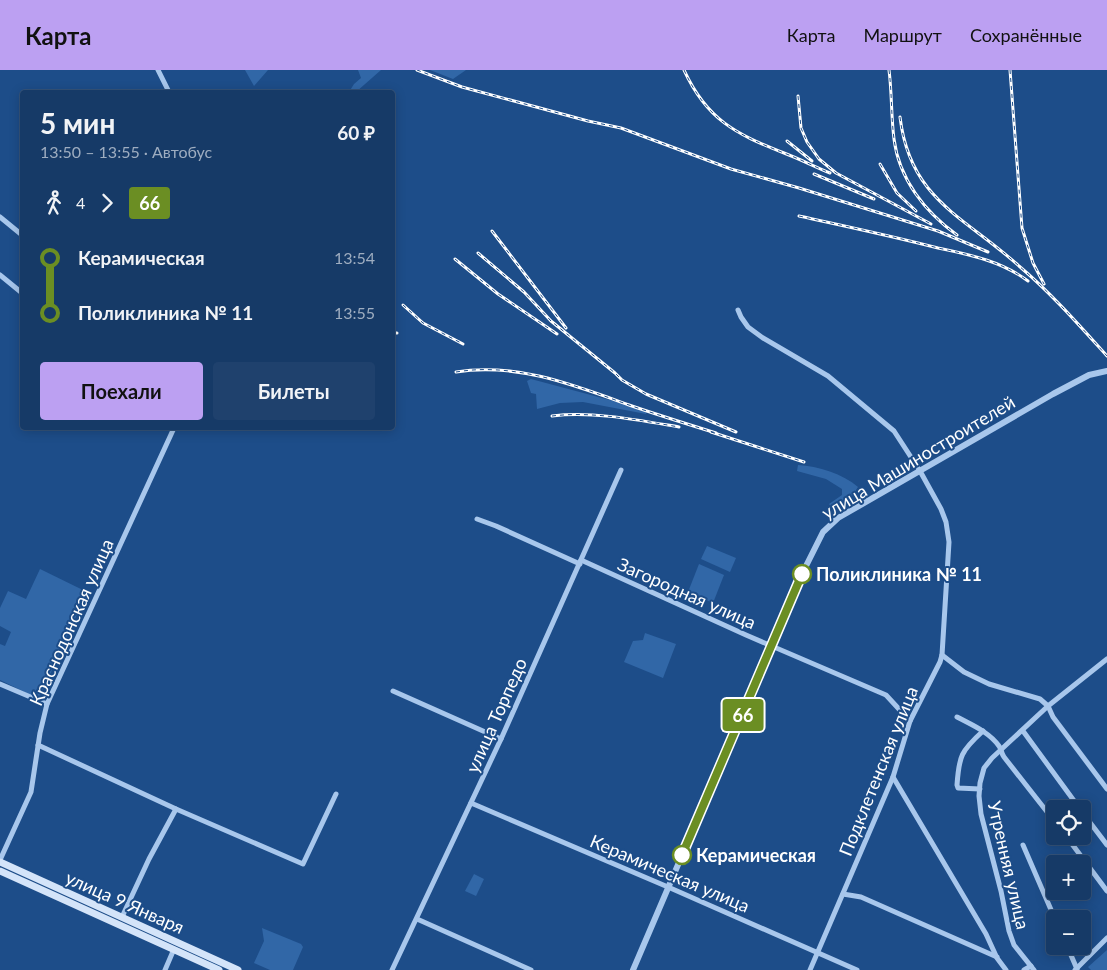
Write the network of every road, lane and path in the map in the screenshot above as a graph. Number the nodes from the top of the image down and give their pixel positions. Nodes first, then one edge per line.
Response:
1 (158, 70) edge
2 (168, 90) edge
3 (0, 217) edge
4 (20, 233) edge
5 (0, 275) edge
6 (20, 291) edge
7 (738, 310) dead end
8 (1107, 372) edge
9 (173, 430) edge
10 (620, 470) dead end
11 (920, 471) junction
12 (477, 520) dead end
13 (580, 562) junction
14 (772, 646) junction
15 (942, 655) junction
16 (1107, 659) edge
17 (0, 684) edge
18 (393, 691) dead end
19 (46, 704) junction
20 (1048, 706) junction
21 (957, 717) dead end
22 (910, 721) junction
23 (983, 731) junction
24 (1023, 731) junction
25 (501, 739) junction
26 (38, 744) junction
27 (1001, 750) junction
28 (893, 777) junction
29 (980, 788) junction
30 (1107, 789) edge
31 (336, 794) dead end
32 (1073, 800) edge
33 (471, 803) junction
34 (176, 809) junction
35 (1046, 811) edge
36 (1091, 824) edge
37 (1023, 845) dead end
38 (1073, 845) edge
39 (1107, 845) edge
40 (0, 861) edge
41 (0, 871) edge
42 (668, 887) junction
43 (1107, 891) edge
44 (843, 894) junction
45 (1051, 910) edge
46 (122, 917) junction
47 (417, 919) junction
48 (1107, 938) edge
49 (174, 950) junction
50 (818, 953) junction
51 (1071, 955) edge
52 (997, 958) junction
53 (1032, 968) edge
54 (1076, 969) edge
55 (164, 970) edge
56 (219, 970) edge
57 (238, 970) edge
58 (392, 970) edge
59 (530, 970) edge
60 (633, 970) edge
61 (810, 970) edge
62 (857, 970) edge
63 (1006, 970) edge
64 (1024, 970) edge

1 - 2 street
3 - 4 street
5 - 6 street
7 - 11 street, Подклетенская улица
8 - 11 street, улица Машиностроителей
9 - 19 street, Краснодонская улица
10 - 13 street, улица Торпедо
11 - 14 street, улица Машиностроителей
11 - 15 street, Подклетенская улица
12 - 13 street, Загородная улица
13 - 14 street, Загородная улица
13 - 25 street, улица Торпедо
14 - 22 street, Загородная улица
14 - 42 street, улица Машиностроителей
15 - 20 street
15 - 22 street, Подклетенская улица
16 - 20 street, Утренняя улица
17 - 19 street
18 - 25 street
19 - 26 street, Краснодонская улица
20 - 24 street, Утренняя улица
20 - 30 street
21 - 23 street
22 - 28 street, Подклетенская улица
23 - 27 street
23 - 29 street, Утренняя улица
24 - 27 street, Утренняя улица
24 - 32 street
25 - 33 street, улица Торпедо
26 - 34 street
26 - 40 street, Краснодонская улица
27 - 29 street, Утренняя улица
27 - 35 street
28 - 44 street, Подклетенская улица
28 - 52 street
29 - 53 street, Утренняя улица
31 - 34 street
33 - 42 street, Керамическая улица
33 - 47 street, улица Торпедо
34 - 46 street
36 - 39 street
37 - 45 street
38 - 43 street
40 - 46 main road, улица 9 Января
41 - 49 main road, улица 9 Января
42 - 50 street, Керамическая улица
42 - 60 street, улица Машиностроителей
44 - 50 street, Подклетенская улица
44 - 52 street
46 - 57 main road, улица 9 Января
47 - 58 street, улица Торпедо
47 - 59 street
48 - 54 street
49 - 55 street
49 - 56 main road, улица 9 Января
50 - 61 street, Подклетенская улица
50 - 62 street, Керамическая улица
51 - 54 street
52 - 63 street
53 - 64 street

